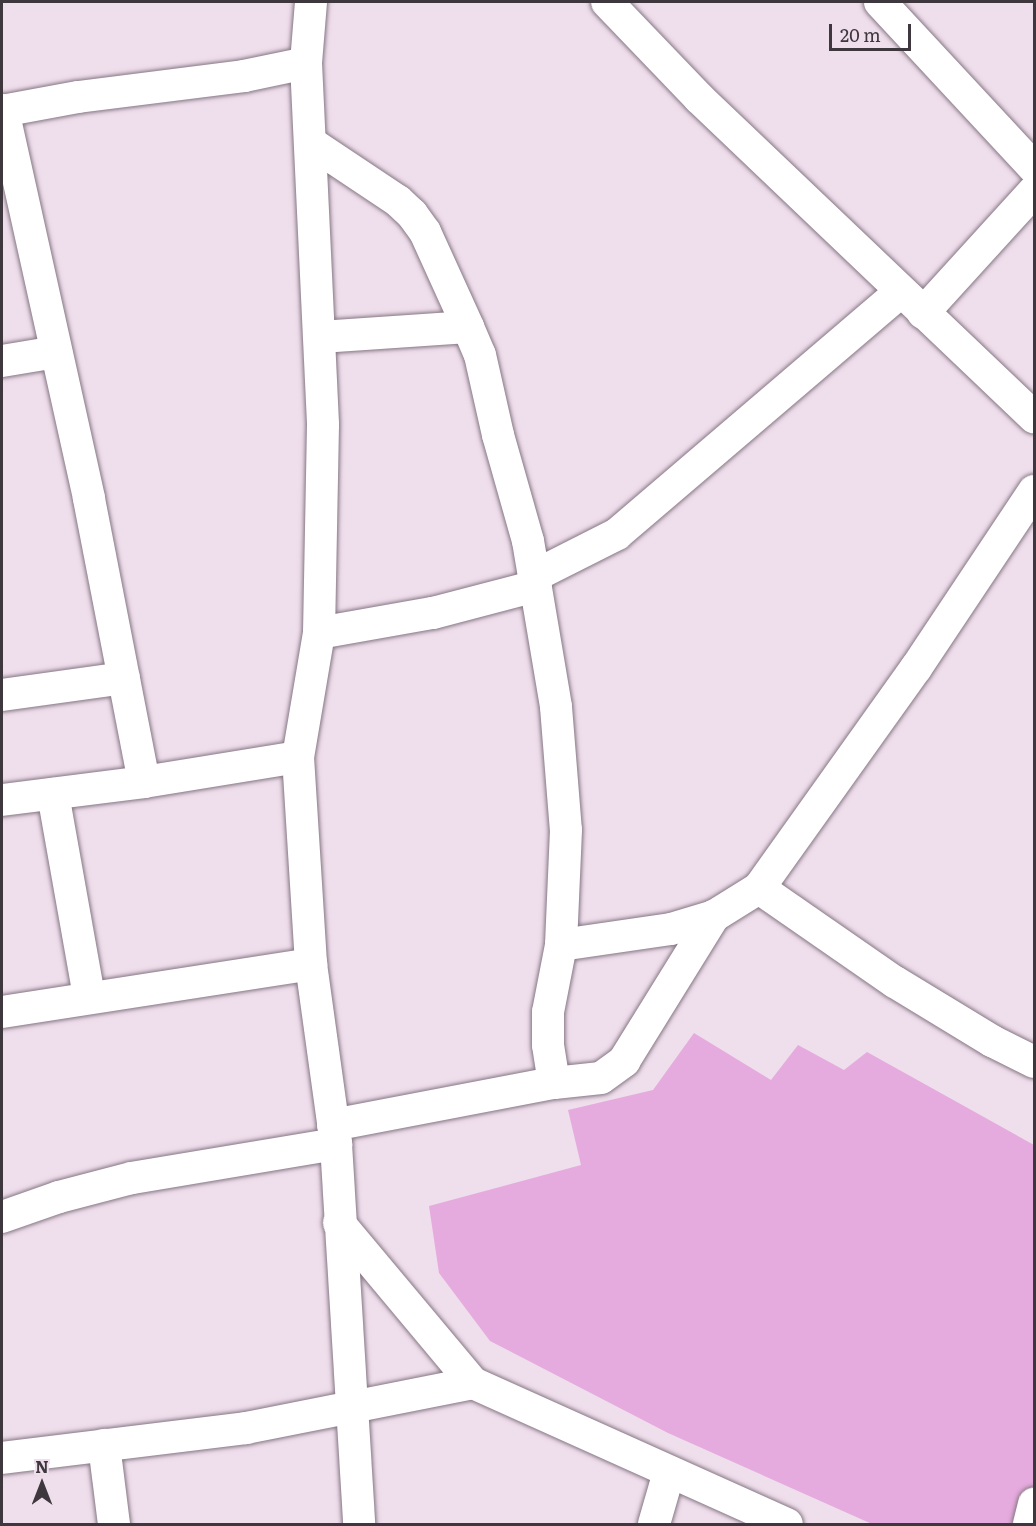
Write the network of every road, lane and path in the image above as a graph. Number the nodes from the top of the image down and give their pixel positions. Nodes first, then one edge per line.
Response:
1 (311, 2) edge
2 (607, 2) edge
3 (880, 2) edge
4 (306, 63) junction
5 (2, 111) edge
6 (311, 143) junction
7 (1035, 168) edge
8 (1035, 190) edge
9 (900, 292) junction
10 (923, 313) junction
11 (468, 327) junction
12 (320, 337) junction
13 (56, 352) junction
14 (2, 361) edge
15 (1035, 417) edge
16 (1035, 490) edge
17 (535, 581) junction
18 (319, 633) junction
19 (124, 678) junction
20 (2, 695) edge
21 (298, 757) junction
22 (144, 782) junction
23 (53, 794) junction
24 (2, 800) edge
25 (759, 888) junction
26 (714, 916) junction
27 (561, 945) junction
28 (311, 964) junction
29 (89, 996) junction
30 (2, 1012) edge
31 (1035, 1062) edge
32 (554, 1083) junction
33 (334, 1135) junction
34 (2, 1217) edge
35 (339, 1223) junction
36 (473, 1383) junction
37 (352, 1408) junction
38 (104, 1445) junction
39 (2, 1458) edge
40 (669, 1472) junction
41 (1035, 1504) edge
42 (114, 1524) edge
43 (359, 1524) edge
44 (654, 1524) edge
45 (787, 1524) edge
46 (1029, 1524) edge

1 - 4 street
2 - 9 street
3 - 7 street
4 - 5 street
4 - 6 street
5 - 13 street
6 - 11 street
6 - 12 street
8 - 10 street
9 - 10 street
9 - 17 street
10 - 15 street
11 - 12 street
11 - 17 street
12 - 18 street
13 - 14 street
13 - 19 street
16 - 25 street
17 - 18 street
17 - 27 street
18 - 21 street
19 - 20 street
19 - 22 street
21 - 22 street
21 - 28 street
22 - 23 street
23 - 24 street
23 - 29 street
25 - 26 street
25 - 31 street
26 - 27 street
26 - 32 street
27 - 32 street
28 - 29 street
28 - 33 street
29 - 30 street
32 - 33 street
33 - 34 street
33 - 35 street
35 - 36 street
35 - 37 street
36 - 37 street
36 - 40 street
37 - 38 street
37 - 43 street
38 - 39 street
38 - 42 street
40 - 44 street
40 - 45 street
41 - 46 street

